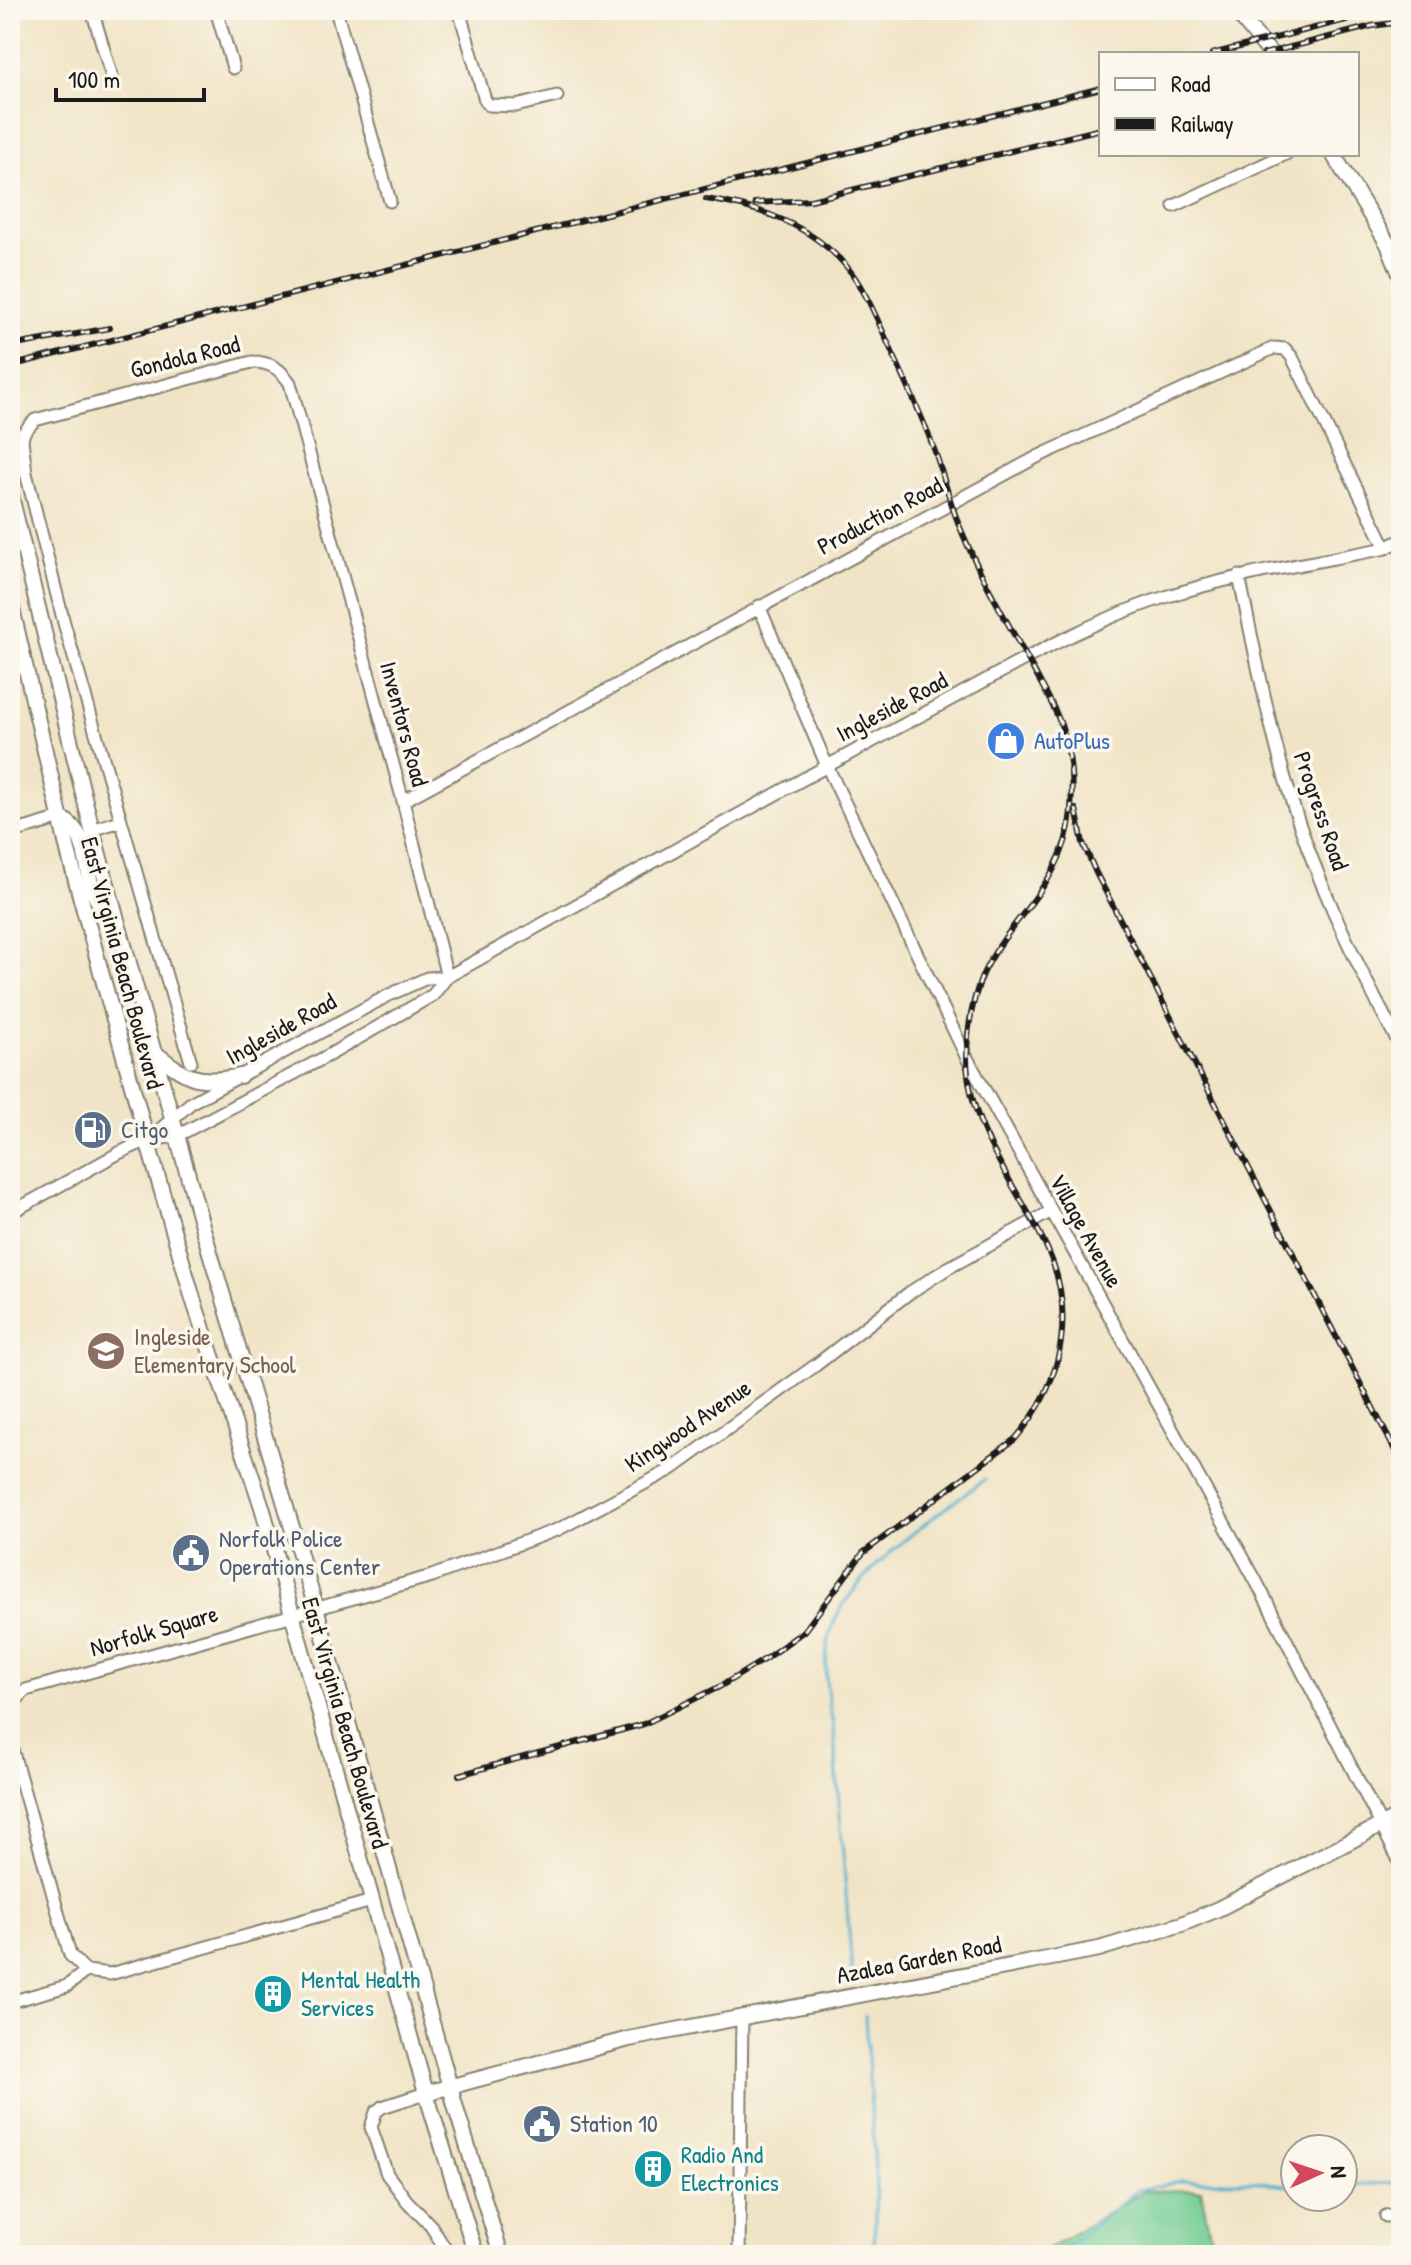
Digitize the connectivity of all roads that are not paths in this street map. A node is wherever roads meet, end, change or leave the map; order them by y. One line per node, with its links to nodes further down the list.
1 (92, 10): 10 (street)
2 (216, 10): 9 (street)
3 (336, 10): 16 (street)
4 (459, 10): 11 (street)
5 (914, 10): 6 (street)
6 (931, 10)
7 (1235, 10): 8 (main road)
8 (1269, 52)
9 (233, 68)
10 (112, 77)
11 (557, 96)
12 (10, 152): 15 (street)
13 (1282, 156): 17 (street)
14 (1334, 156): 18 (main road)
15 (10, 193)
16 (390, 201)
17 (1174, 206)
18 (1388, 244): 19 (main road); 20 (main road)
19 (1401, 255)
20 (1401, 276)
21 (23, 455): 22 (street); 23 (street, Gondola Road); 35 (street, East Virginia Beach Boulevard)
22 (10, 460)
23 (317, 483): 33 (street, Inventors Road)
24 (10, 492): 32 (main road, East Virginia Beach Boulevard)
25 (1401, 540): 26 (street, Ingleside Road)
26 (1386, 548): 27 (street, Ingleside Road); 28 (street, Ingleside Road); 30 (street, Production Road)
27 (1401, 551)
28 (1239, 576): 31 (street, Ingleside Road); 40 (street, Progress Road)
29 (10, 600): 34 (main road, East Virginia Beach Boulevard)
30 (759, 606): 31 (street, Village Avenue); 33 (street, Production Road)
31 (827, 766): 39 (street, Ingleside Road); 47 (street, Village Avenue)
32 (80, 784): 34 (main road); 36 (main road, East Virginia Beach Boulevard)
33 (403, 801): 39 (street, Inventors Road)
34 (61, 818): 37 (street); 38 (main road); 46 (main road, East Virginia Beach Boulevard)
35 (120, 821): 36 (street, East Virginia Beach Boulevard); 42 (street, East Virginia Beach Boulevard)
36 (92, 830): 38 (main road, East Virginia Beach Boulevard)
37 (10, 833)
38 (119, 925): 41 (main road, East Virginia Beach Boulevard)
39 (447, 977): 43 (street, Ingleside Road); 45 (street, Ingleside Road)
40 (1401, 1047)
41 (154, 1052): 43 (main road); 44 (main road, East Virginia Beach Boulevard)
42 (191, 1062)
43 (240, 1076): 44 (street, Ingleside Road)
44 (172, 1117): 45 (main road, East Virginia Beach Boulevard); 46 (street, Ingleside Road)
45 (177, 1136): 46 (street, Ingleside Road); 49 (main road, East Virginia Beach Boulevard)
46 (147, 1140): 48 (street, Ingleside Road); 50 (main road, East Virginia Beach Boulevard)
47 (1050, 1212): 49 (street, Kingwood Avenue); 54 (street, Village Avenue)
48 (10, 1213)
49 (316, 1608): 50 (street, Norfolk Square); 60 (main road, East Virginia Beach Boulevard)
50 (292, 1614): 51 (street, Norfolk Square); 56 (main road, East Virginia Beach Boulevard)
51 (11, 1702)
52 (10, 1742): 57 (street)
53 (1401, 1815): 54 (main road, Azalea Garden Road)
54 (1381, 1825): 55 (street, Village Avenue); 59 (main road, Azalea Garden Road)
55 (1401, 1864)
56 (372, 1901): 57 (street); 61 (main road, East Virginia Beach Boulevard)
57 (86, 1971): 58 (street)
58 (10, 2002)
59 (742, 2016): 60 (main road, Azalea Garden Road); 69 (street)
60 (449, 2087): 61 (main road, Azalea Garden Road); 62 (main road, East Virginia Beach Boulevard)
61 (426, 2093): 63 (main road, East Virginia Beach Boulevard); 66 (street)
62 (471, 2158): 63 (main road); 68 (main road, East Virginia Beach Boulevard)
63 (448, 2166): 67 (main road, East Virginia Beach Boulevard)
64 (1401, 2214): 65 (street)
65 (1386, 2216)
66 (449, 2255)
67 (476, 2255)
68 (501, 2255)
69 (739, 2255)

